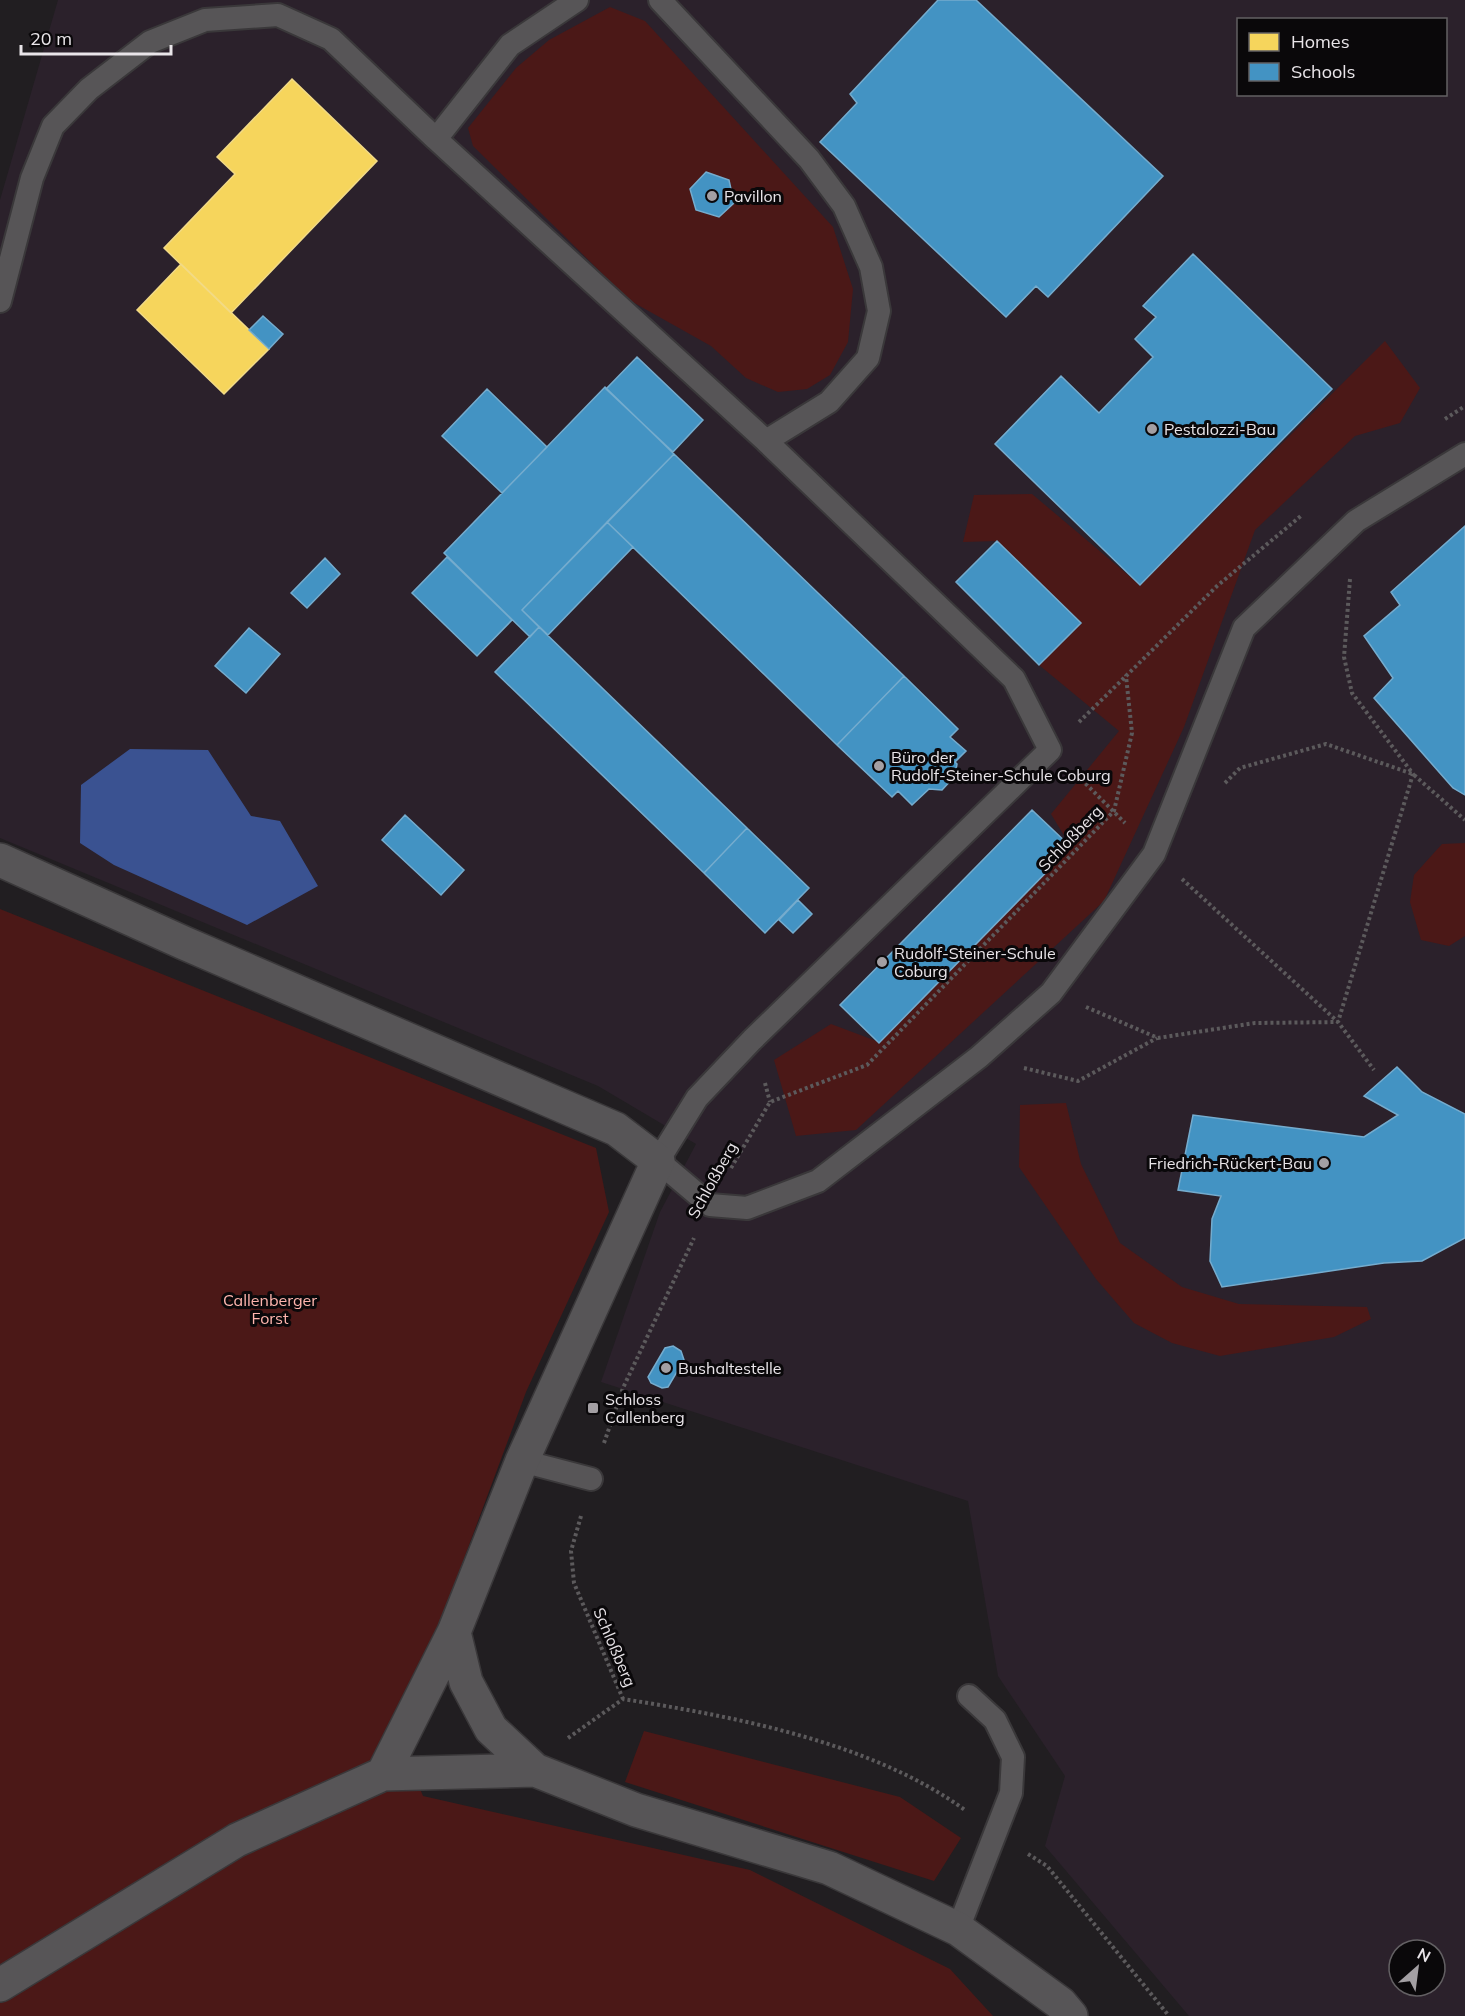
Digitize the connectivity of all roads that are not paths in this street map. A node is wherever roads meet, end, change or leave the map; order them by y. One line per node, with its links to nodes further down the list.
1 (576, 0): 3 (lane)
2 (660, 0): 5 (lane)
3 (436, 139): 4 (lane); 5 (lane)
4 (0, 301)
5 (766, 441): 8 (lane)
6 (1465, 454): 8 (lane)
7 (0, 860): 8 (street)
8 (658, 1161): 9 (street)
9 (522, 1461): 10 (lane); 11 (street)
10 (591, 1479)
11 (454, 1632): 13 (street); 14 (street)
12 (969, 1696): 15 (lane)
13 (536, 1770): 14 (street); 15 (street)
14 (383, 1774): 16 (street)
15 (958, 1929): 17 (street)
16 (0, 1985)
17 (1071, 2016)

